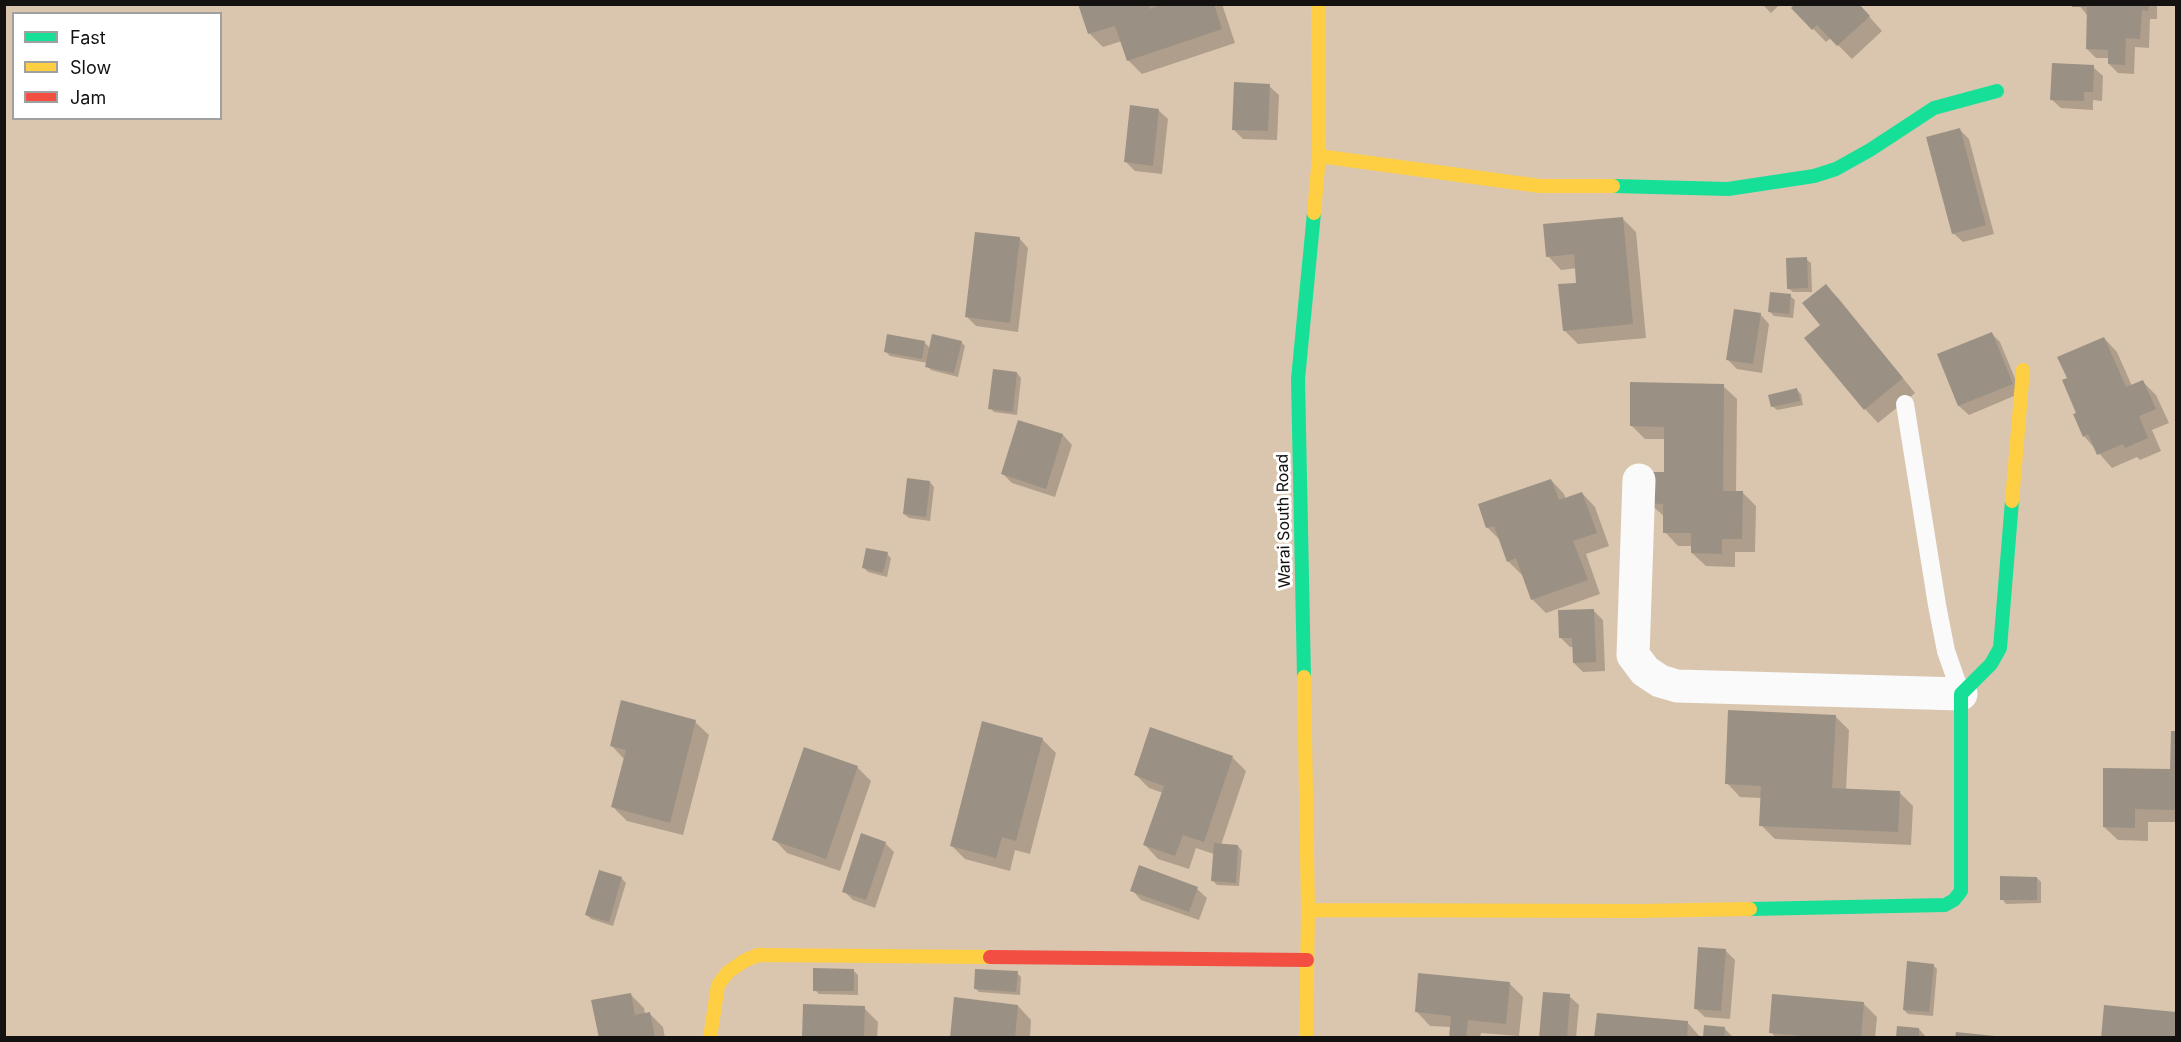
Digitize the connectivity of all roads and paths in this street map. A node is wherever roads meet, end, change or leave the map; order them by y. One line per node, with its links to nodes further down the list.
1 (1318, 4): 3 (street, Warai South Road)
2 (1997, 91): 3 (street)
3 (1319, 156): 8 (street, Warai South Road)
4 (2023, 370): 7 (street)
5 (1905, 404): 7 (lane)
6 (1639, 480): 7 (street)
7 (1961, 694): 8 (street)
8 (1308, 910): 9 (street, Warai South Road)
9 (1307, 960): 10 (street); 11 (street, Warai South Road)
10 (710, 1038)
11 (1306, 1038)

